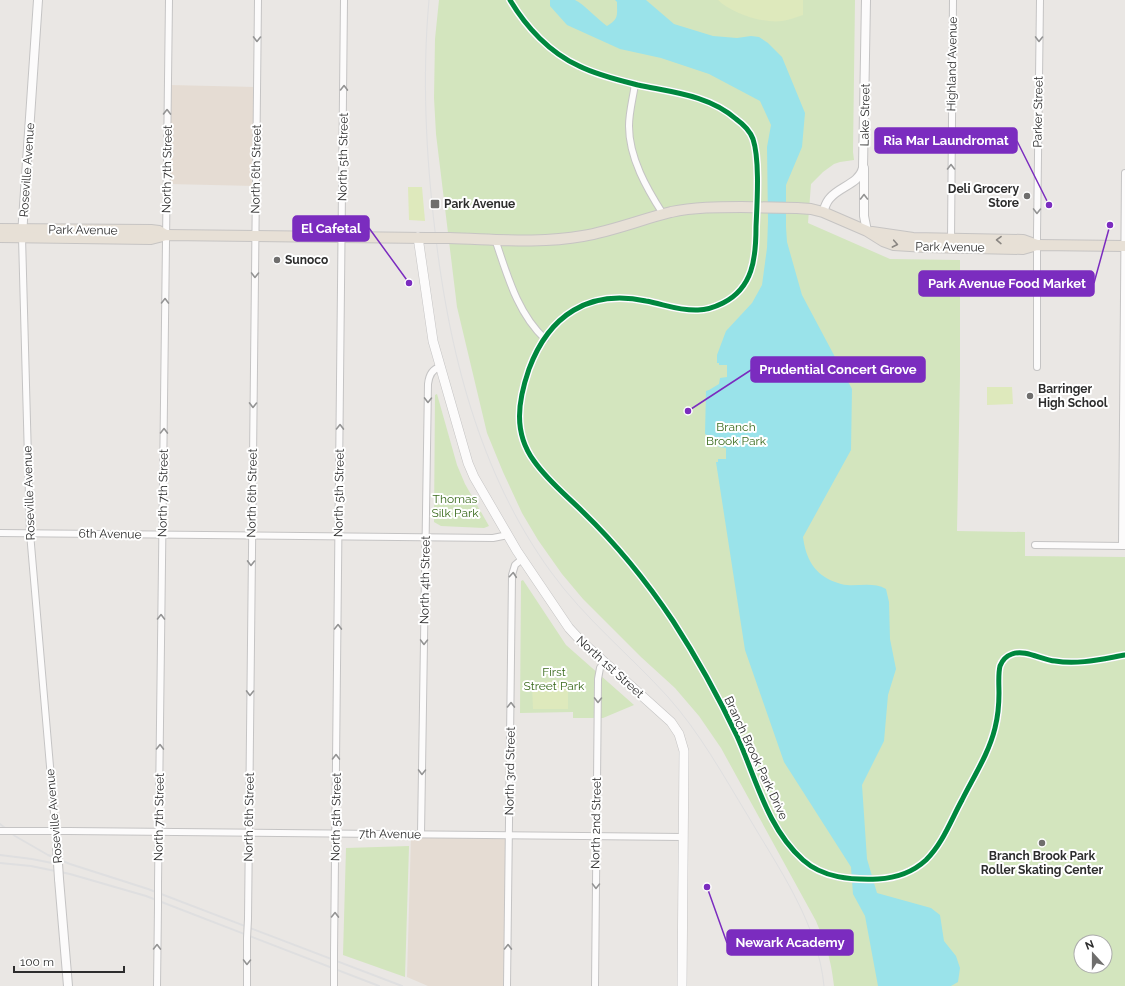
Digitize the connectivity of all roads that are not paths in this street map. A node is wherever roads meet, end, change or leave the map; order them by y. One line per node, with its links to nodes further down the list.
1 (38, 0): 16 (street, Roseville Avenue)
2 (168, 0): 17 (street, North 7th Street, one-way to 2)
3 (258, 0): 18 (street, North 6th Street, one-way to 18)
4 (344, 0): 19 (street, North 5th Street, one-way to 4)
5 (510, 0): 9 (street, Branch Brook Park Drive)
6 (866, 0): 10 (street, Lake Street)
7 (953, 0): 23 (street, Highland Avenue, one-way to 7)
8 (1040, 0): 24 (street, Parker Street, one-way to 24)
9 (635, 84): 13 (street); 26 (street, Branch Brook Park Drive)
10 (864, 163): 12 (street, Lake Street); 15 (street, one-way to 10)
11 (1125, 173): 25 (street)
12 (823, 212): 13 (main road, Park Avenue, bridge); 15 (main road, Park Avenue)
13 (663, 214): 22 (main road, Park Avenue)
14 (0, 229): 16 (main road, Park Avenue)
15 (867, 231): 23 (main road, Park Avenue)
16 (23, 233): 17 (main road, Park Avenue); 20 (main road, Park Avenue); 30 (street, Roseville Avenue)
17 (166, 235): 18 (main road, Park Avenue); 31 (street, North 7th Street, one-way to 17)
18 (255, 236): 19 (main road, Park Avenue); 33 (street, North 6th Street, one-way to 33)
19 (342, 236): 21 (main road, Park Avenue); 34 (street, North 5th Street, one-way to 19)
20 (0, 237)
21 (422, 237): 22 (main road, Park Avenue, bridge); 27 (main road)
22 (495, 239): 26 (street)
23 (951, 243): 24 (main road, Park Avenue)
24 (1037, 244): 25 (main road, Park Avenue); 28 (street, Parker Street)
25 (1125, 246): 37 (street)
26 (545, 338): 39 (street, Branch Brook Park Drive)
27 (440, 367): 32 (main road, North 1st Street); 35 (street, North 4th Street, one-way to 35)
28 (1037, 367)
29 (0, 533): 30 (street, 6th Avenue)
30 (30, 534): 31 (street, 6th Avenue); 42 (street, Roseville Avenue)
31 (162, 535): 33 (street, 6th Avenue); 43 (street, North 7th Street, one-way to 31)
32 (508, 535): 35 (street, 6th Avenue); 38 (main road, North 1st Street)
33 (251, 536): 34 (street, 6th Avenue); 44 (street, North 6th Street, one-way to 44)
34 (339, 537): 35 (street, 6th Avenue); 45 (street, North 5th Street, one-way to 34)
35 (426, 537): 46 (street, North 4th Street, one-way to 46)
36 (1035, 545): 37 (street)
37 (1124, 546)
38 (522, 559): 40 (main road, North 1st Street); 47 (street, North 3rd Street, one-way to 38)
39 (1125, 655)
40 (604, 662): 48 (street, North 2nd Street, one-way to 48); 49 (main road, North 1st Street)
41 (0, 831): 42 (street, 7th Avenue, bridge)
42 (55, 831): 43 (street, 7th Avenue); 50 (street, Roseville Avenue)
43 (159, 832): 44 (street, 7th Avenue); 52 (street, North 7th Street, one-way to 43, bridge)
44 (248, 833): 45 (street, 7th Avenue); 53 (street, North 6th Street, one-way to 53, bridge)
45 (336, 834): 46 (street, 7th Avenue); 54 (street, North 5th Street, one-way to 45, bridge)
46 (421, 834): 47 (street, 7th Avenue)
47 (510, 835): 48 (street, 7th Avenue); 55 (street, North 3rd Street, one-way to 47)
48 (596, 836): 49 (street, 7th Avenue); 56 (street, North 2nd Street, one-way to 56)
49 (684, 837): 57 (main road, North 1st Street)
50 (57, 848): 51 (street, Roseville Avenue, bridge)
51 (68, 986)
52 (157, 986)
53 (247, 986)
54 (334, 986)
55 (508, 986)
56 (595, 986)
57 (682, 986)

